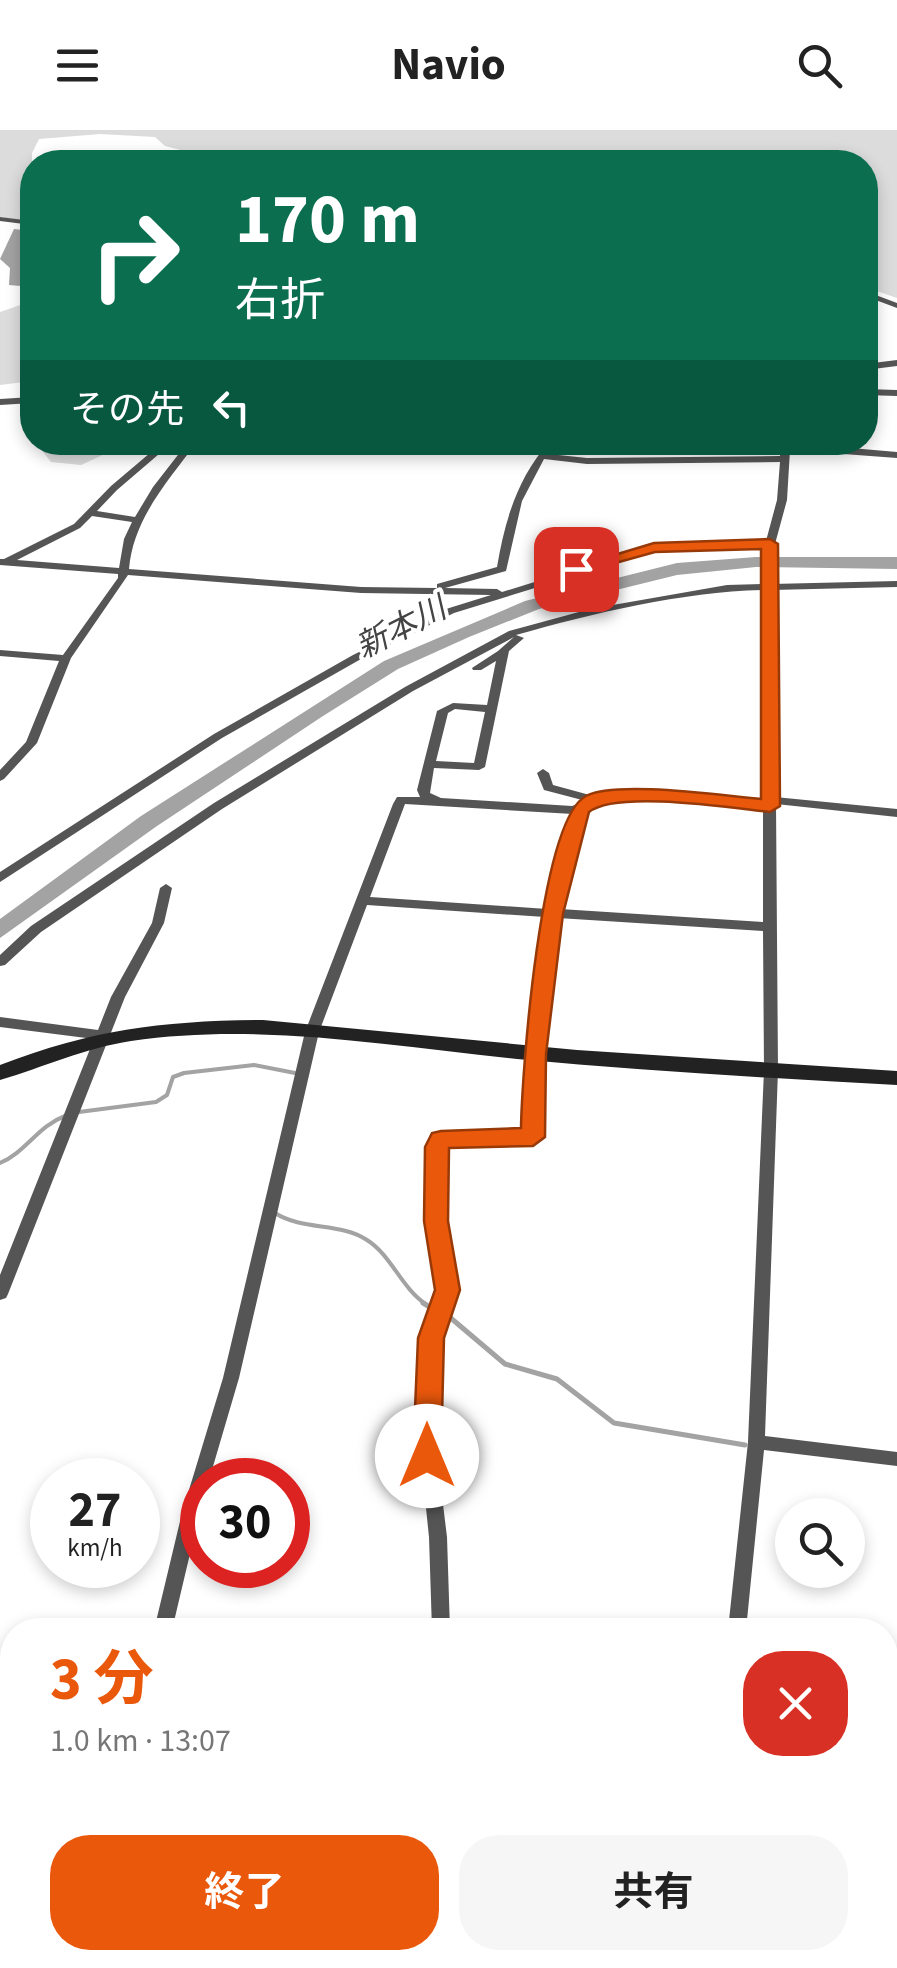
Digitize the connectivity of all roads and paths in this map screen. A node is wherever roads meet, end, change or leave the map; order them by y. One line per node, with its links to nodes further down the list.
1 (154, 455): 6 (street)
2 (184, 455): 7 (street)
3 (695, 455): 5 (street)
4 (785, 455): 8 (street)
5 (541, 456): 13 (street)
6 (88, 513): 7 (street); 9 (street)
7 (136, 520): 10 (street)
8 (769, 546): 12 (street); 14 (street)
9 (4, 561): 10 (street)
10 (123, 570): 13 (street); 18 (street)
11 (897, 584): 12 (street)
12 (768, 585): 15 (street); 25 (street)
13 (431, 590): 14 (street)
14 (503, 592): 29 (street)
15 (535, 626): 17 (street); 34 (street)
16 (0, 653): 18 (street)
17 (504, 654): 19 (street); 20 (street)
18 (66, 658): 23 (street)
19 (477, 668)
20 (493, 709): 21 (street); 21 (street)
21 (429, 764): 26 (street)
22 (542, 773): 24 (street)
23 (0, 777)
24 (593, 799): 25 (street); 27 (street)
25 (770, 803): 28 (street); 33 (street)
26 (489, 804): 27 (street); 31 (street)
27 (580, 810): 32 (street)
28 (897, 813)
29 (0, 878)
30 (166, 888): 37 (street)
31 (363, 901): 32 (street); 36 (street)
32 (552, 914): 33 (street); 38 (street)
33 (772, 927): 39 (street)
34 (0, 962)
35 (0, 1022): 37 (street)
36 (312, 1032): 37 (street); 38 (street); 45 (street)
37 (104, 1036): 40 (street); 42 (street)
38 (534, 1054): 39 (street); 46 (street)
39 (771, 1070): 41 (street); 43 (street)
40 (0, 1072)
41 (897, 1078)
42 (0, 1294)
43 (756, 1442): 44 (street); 47 (street)
44 (897, 1459)
45 (166, 1618)
46 (440, 1618)
47 (738, 1618)

